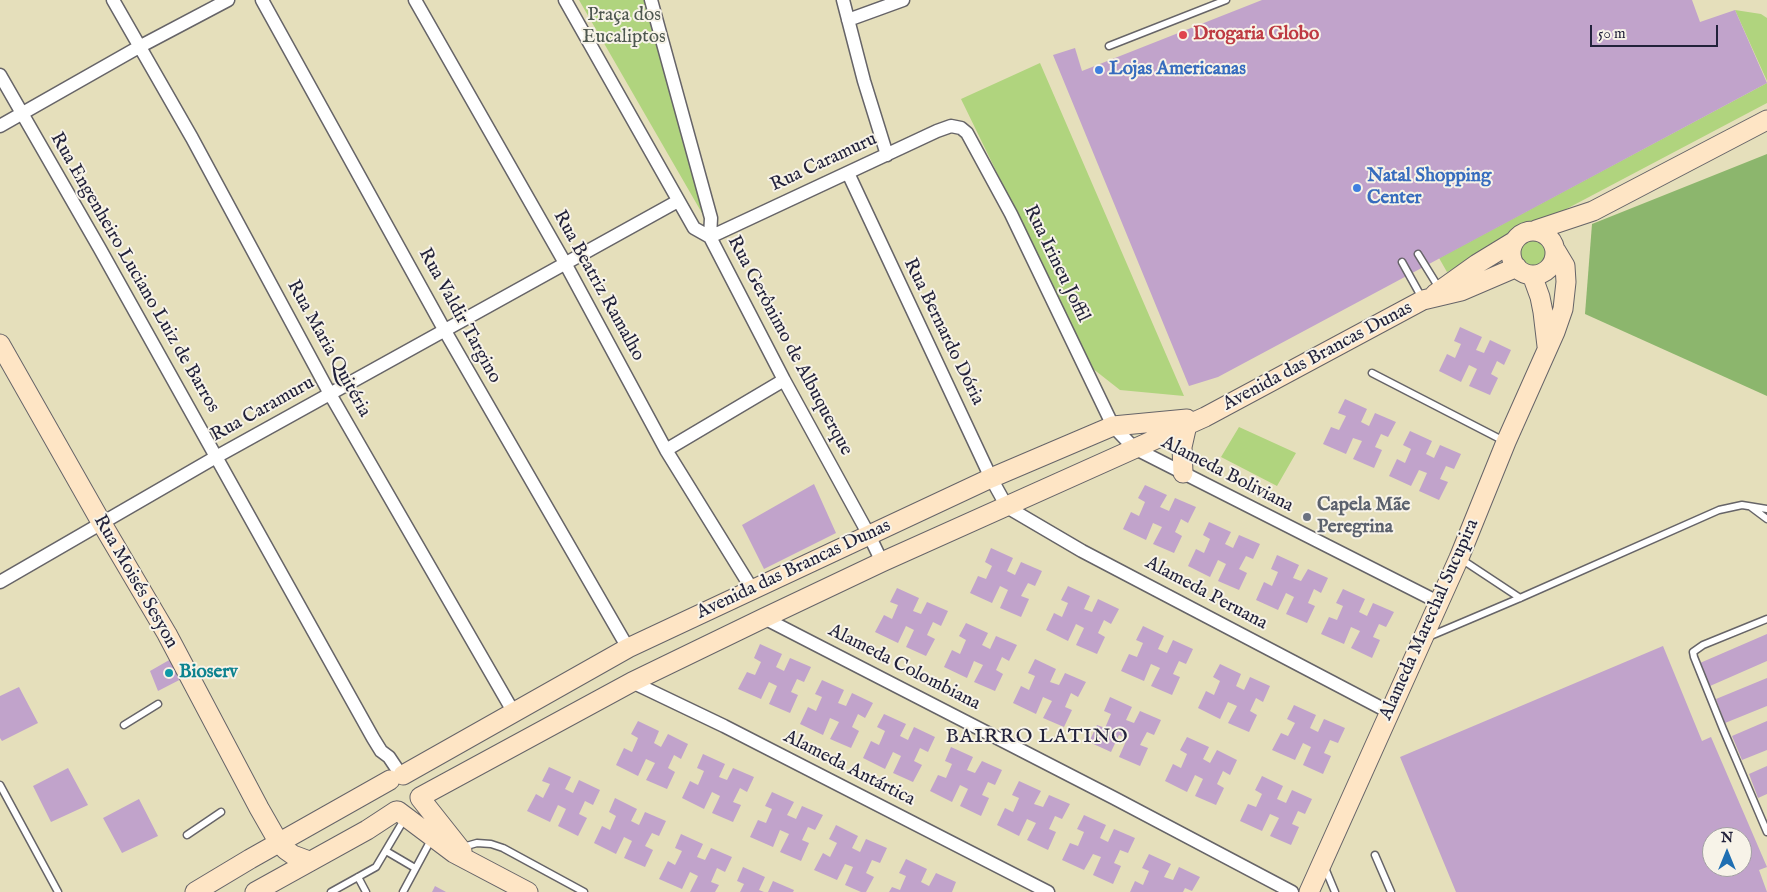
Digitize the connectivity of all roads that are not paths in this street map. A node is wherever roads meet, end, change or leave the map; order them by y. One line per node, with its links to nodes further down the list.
1 (113, 0): 11 (street, Rua Maria Quitéria)
2 (228, 0): 11 (street)
3 (262, 0): 31 (street, Rua Valdir Targino)
4 (415, 0): 28 (street, Rua Beatriz Ramalho)
5 (565, 0): 20 (street, Rua Gerônimo de Albuquerque)
6 (651, 0): 23 (street)
7 (843, 0): 10 (street)
8 (903, 0): 10 (street)
9 (1226, 0): 12 (lane)
10 (848, 20): 18 (street)
11 (139, 46): 14 (street); 36 (street, Rua Maria Quitéria)
12 (1109, 46)
13 (0, 75): 14 (street, Rua Engenheiro Luciano Luiz de Barros)
14 (21, 113): 16 (street); 43 (street, Rua Engenheiro Luciano Luiz de Barros)
15 (1767, 120): 21 (main road)
16 (0, 126)
17 (955, 126): 18 (street, Rua Caramuru); 39 (street, Rua Irineu Joffil)
18 (887, 155): 19 (street, Rua Caramuru)
19 (848, 173): 23 (street, Rua Caramuru); 45 (street, Rua Bernardo Dória)
20 (678, 201): 23 (street, Rua Gerônimo de Albuquerque); 28 (street, Rua Caramuru)
21 (1593, 211): 22 (main road); 25 (main road)
22 (1536, 230): 24 (main road); 25 (main road)
23 (710, 237): 35 (street, Rua Gerônimo de Albuquerque)
24 (1513, 242): 29 (main road); 30 (main road, Avenida das Brancas Dunas)
25 (1554, 247): 29 (main road); 33 (main road, Alameda Marechal Sucupira)
26 (1418, 254): 30 (lane)
27 (1402, 262): 30 (lane)
28 (565, 263): 31 (street, Rua Caramuru); 42 (street, Rua Beatriz Ramalho)
29 (1524, 271): 30 (main road, Avenida das Brancas Dunas); 33 (main road, Alameda Marechal Sucupira)
30 (1431, 296): 37 (main road, Avenida das Brancas Dunas)
31 (445, 331): 36 (street, Rua Caramuru); 61 (street, Rua Valdir Targino)
32 (0, 344): 50 (main road, Rua Moisés Sesyon)
33 (1547, 347): 40 (main road, Alameda Marechal Sucupira)
34 (1372, 373): 40 (lane)
35 (784, 380): 42 (street); 51 (street, Rua Gerônimo de Albuquerque)
36 (330, 394): 43 (street, Rua Caramuru); 64 (street, Rua Maria Quitéria)
37 (1205, 417): 38 (main road, Avenida das Brancas Dunas); 39 (main road, Avenida das Brancas Dunas)
38 (1187, 425): 41 (main road, Avenida das Brancas Dunas); 44 (main road)
39 (1113, 426): 41 (street, Alameda Boliviana); 45 (main road, Avenida das Brancas Dunas)
40 (1506, 442): 52 (main road, Alameda Marechal Sucupira)
41 (1134, 448): 44 (street, Alameda Boliviana); 46 (main road, Avenida das Brancas Dunas)
42 (666, 450): 55 (street, Rua Beatriz Ramalho)
43 (216, 457): 50 (street, Rua Caramuru); 67 (street, Rua Engenheiro Luciano Luiz de Barros)
44 (1184, 474): 57 (street, Alameda Boliviana)
45 (990, 478): 46 (street, Rua Bernardo Dória); 51 (main road, Avenida das Brancas Dunas)
46 (1006, 507): 53 (main road, Avenida das Brancas Dunas); 65 (street, Alameda Peruana)
47 (1751, 507): 48 (lane); 49 (lane); 56 (lane)
48 (1767, 509)
49 (1767, 519)
50 (100, 522): 54 (street, Rua Caramuru); 76 (main road, Rua Moisés Sesyon)
51 (869, 535): 53 (street, Rua Gerônimo de Albuquerque); 55 (main road, Avenida das Brancas Dunas)
52 (1459, 558): 56 (lane); 57 (main road, Alameda Marechal Sucupira)
53 (882, 562): 58 (main road, Avenida das Brancas Dunas)
54 (0, 582)
55 (752, 589): 61 (main road, Avenida das Brancas Dunas)
56 (1520, 598): 60 (lane)
57 (1438, 602): 60 (main road, Alameda Marechal Sucupira)
58 (764, 618): 62 (main road, Avenida das Brancas Dunas); 93 (street, Alameda Colombiana)
59 (1767, 619): 74 (lane)
60 (1422, 639): 65 (main road, Alameda Marechal Sucupira)
61 (628, 648): 64 (main road, Avenida das Brancas Dunas)
62 (632, 682): 68 (main road, Avenida das Brancas Dunas); 92 (street, Alameda Antártica)
63 (158, 704): 66 (lane)
64 (514, 712): 67 (main road, Avenida das Brancas Dunas)
65 (1389, 712): 81 (main road, Alameda Marechal Sucupira)
66 (124, 725)
67 (396, 778): 70 (main road); 72 (main road); 76 (main road, Avenida das Brancas Dunas)
68 (451, 781): 70 (main road, Avenida das Brancas Dunas); 73 (main road)
69 (1, 789): 84 (lane)
70 (420, 798): 72 (main road); 73 (main road)
71 (222, 812): 75 (lane)
72 (400, 813): 73 (main road); 77 (lane); 80 (main road)
73 (436, 829): 78 (main road); 82 (lane)
74 (1767, 832)
75 (187, 835)
76 (279, 843): 80 (main road, Rua Moisés Sesyon); 85 (main road, Avenida das Brancas Dunas)
77 (386, 851): 82 (lane); 83 (lane)
78 (461, 855): 90 (main road); 91 (lane)
79 (1375, 855): 96 (lane)
80 (309, 861): 86 (main road)
81 (1322, 862): 94 (main road, Alameda Marechal Sucupira); 95 (lane)
82 (415, 868): 89 (lane)
83 (358, 877): 87 (lane); 88 (lane)
84 (58, 892)
85 (195, 892)
86 (255, 892)
87 (331, 892)
88 (366, 892)
89 (404, 892)
90 (528, 892)
91 (584, 892)
92 (1048, 892)
93 (1292, 892)
94 (1309, 892)
95 (1335, 892)
96 (1391, 892)

